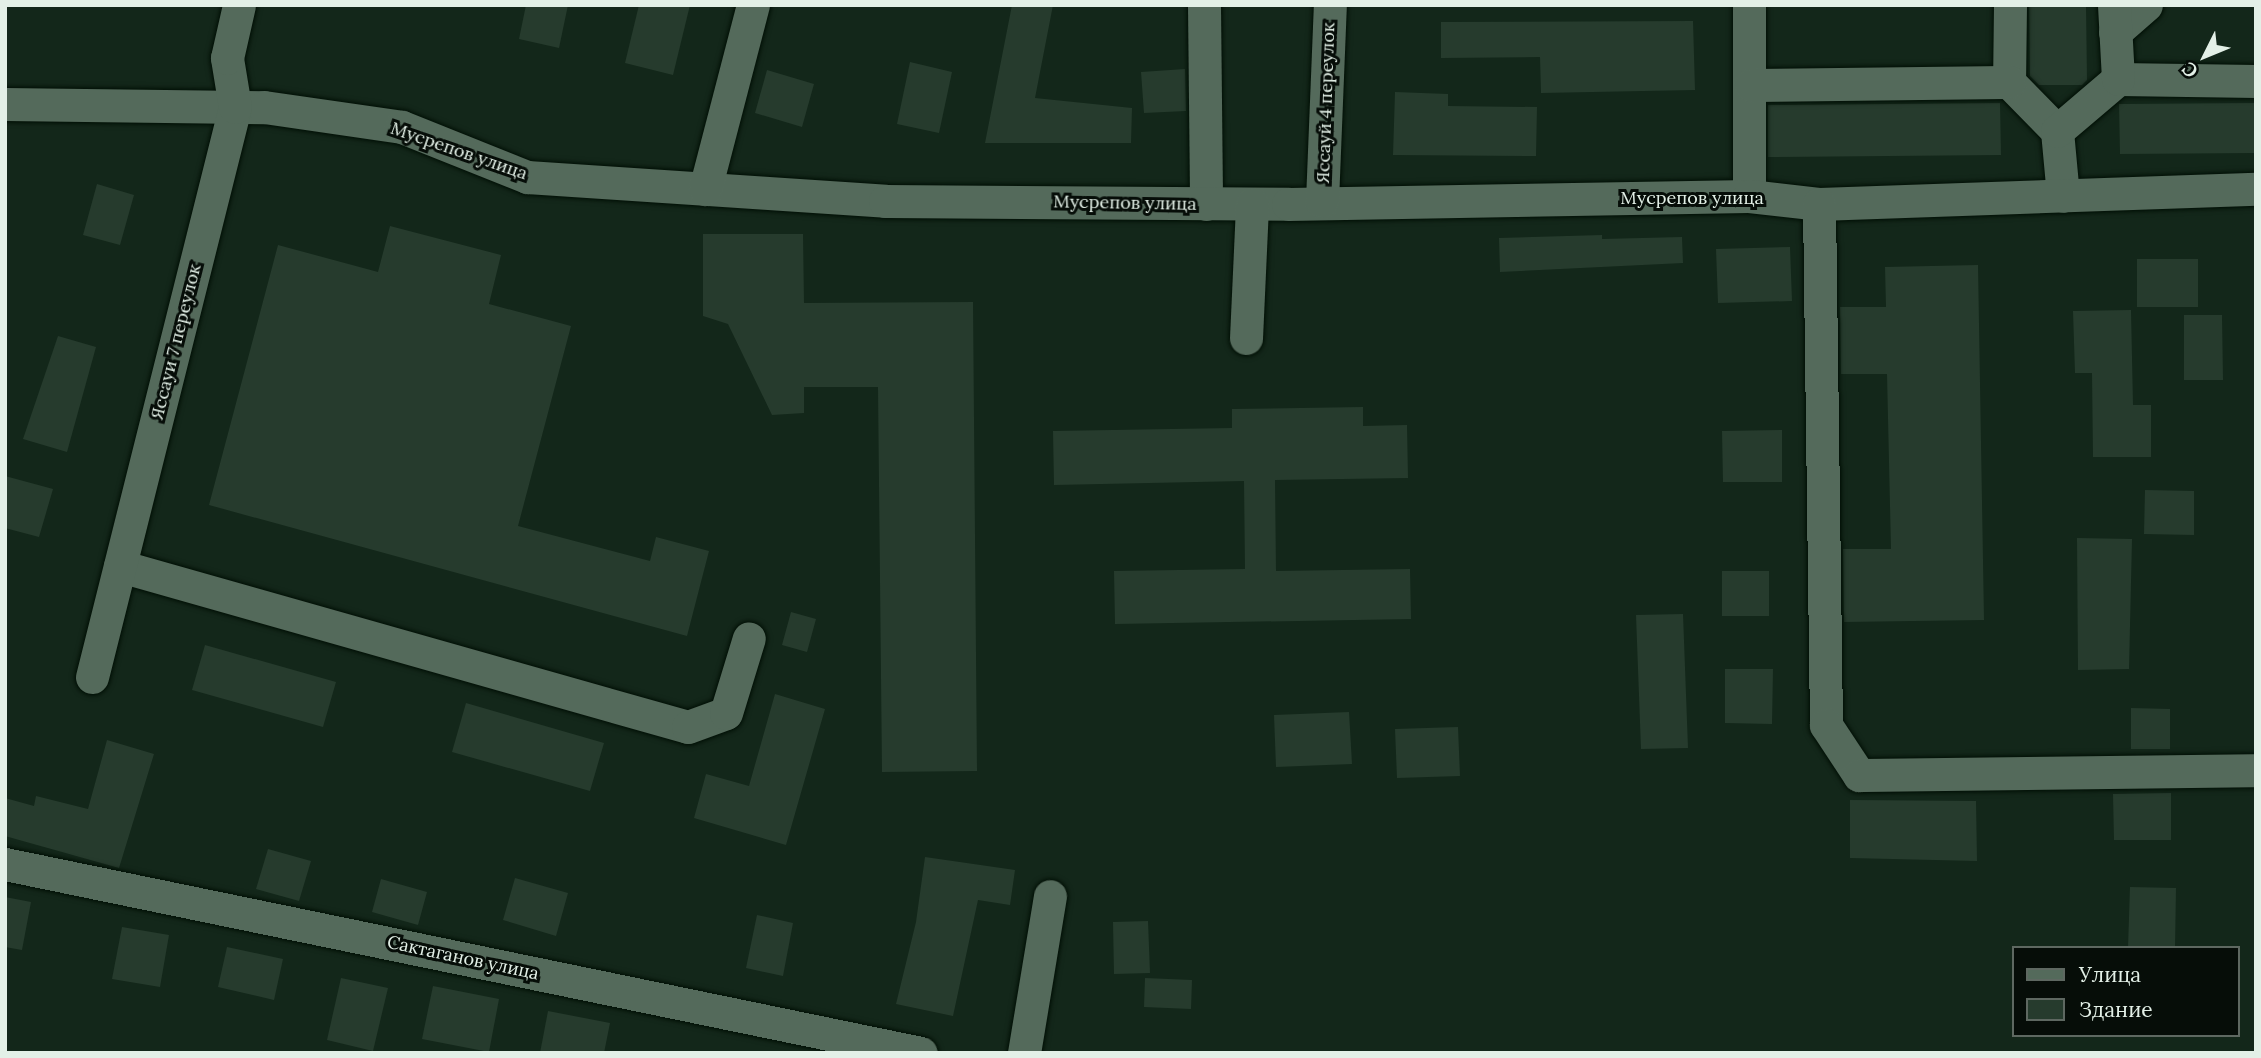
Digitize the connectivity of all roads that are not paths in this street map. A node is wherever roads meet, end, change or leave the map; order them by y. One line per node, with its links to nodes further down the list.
1 (239, 5): 14 (street, Яссауи 7 переулок)
2 (753, 5): 16 (street)
3 (1204, 5): 21 (street)
4 (1330, 5): 20 (street, Яссауй 4 переулок)
5 (1749, 5): 12 (street)
6 (2010, 5): 11 (street)
7 (2146, 5): 8 (street)
8 (2114, 19): 9 (street)
9 (2118, 79): 10 (street); 15 (street)
10 (2256, 81)
11 (2009, 82): 12 (street); 15 (street)
12 (1751, 85): 18 (street)
13 (5, 104): 14 (street, Мусрепов улица)
14 (235, 107): 16 (street, Мусрепов улица); 25 (street, Яссауи 7 переулок)
15 (2057, 131): 19 (street)
16 (705, 189): 21 (street, Мусрепов улица)
17 (2256, 189): 19 (street, Мусрепов улица)
18 (1749, 196): 20 (street, Мусрепов улица); 23 (street, Мусрепов улица)
19 (2063, 196): 23 (street, Мусрепов улица)
20 (1322, 201): 22 (street, Мусрепов улица)
21 (1206, 204): 22 (street, Мусрепов улица)
22 (1252, 204): 24 (street)
23 (1819, 204): 28 (street)
24 (1246, 338)
25 (120, 566): 26 (street); 27 (street, Яссауи 7 переулок)
26 (749, 638)
27 (92, 677)
28 (2256, 770)
29 (5, 864): 31 (street, Сактаганов улица)
30 (1050, 896): 32 (street)
31 (921, 1053)
32 (1024, 1053)

